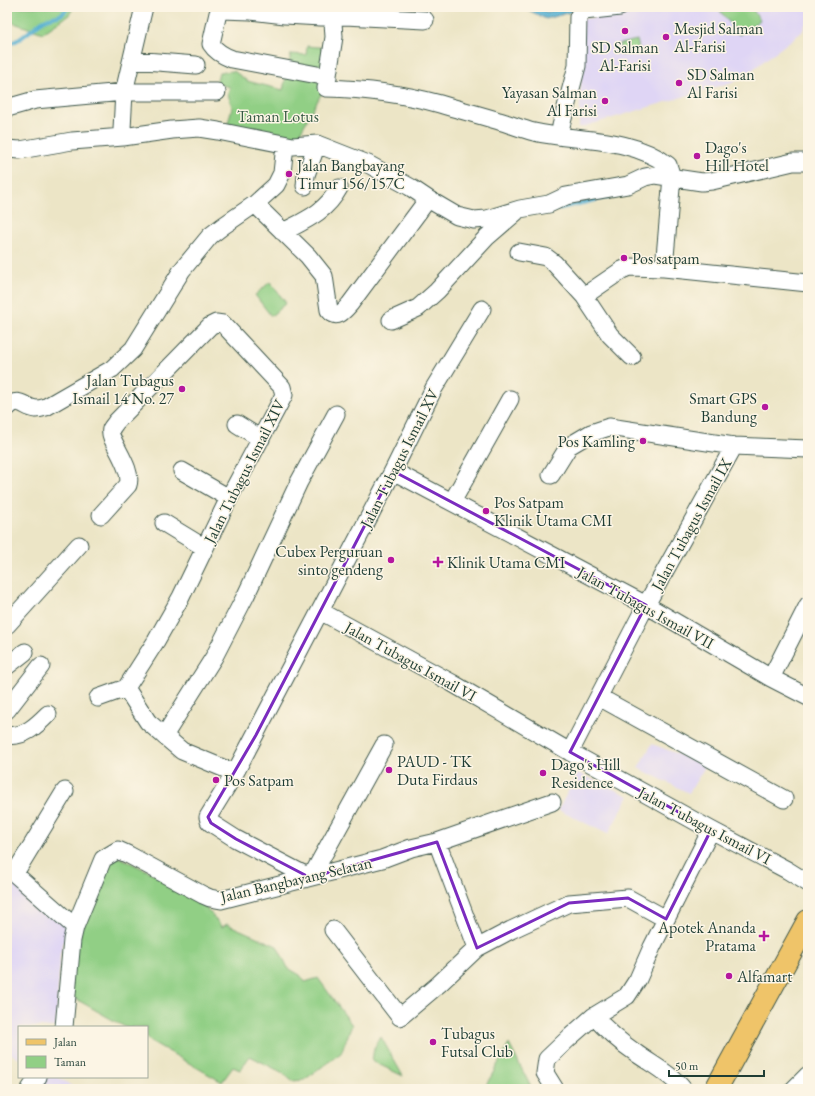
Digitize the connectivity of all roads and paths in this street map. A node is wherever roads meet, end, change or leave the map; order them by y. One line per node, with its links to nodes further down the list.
1 (144, 7): 5 (street)
2 (620, 7): 12 (street)
3 (333, 12): 4 (street); 7 (street); 7 (street)
4 (425, 20)
5 (132, 60): 6 (street); 8 (street)
6 (196, 66)
7 (328, 77): 12 (street)
8 (124, 92): 9 (street); 10 (street); 11 (street)
9 (217, 92)
10 (7, 108)
11 (122, 129)
12 (560, 136): 17 (street)
13 (317, 144): 14 (street); 18 (street); 20 (street)
14 (286, 145): 15 (street); 21 (street)
15 (7, 149)
16 (808, 162): 17 (street)
17 (670, 171): 22 (street); 25 (street)
18 (304, 186)
19 (339, 188): 23 (street)
20 (428, 199): 22 (street); 23 (street)
21 (255, 204): 23 (street); 32 (street)
22 (520, 208): 29 (street)
23 (283, 232)
24 (519, 252): 27 (street)
25 (664, 268): 26 (street); 27 (street)
26 (808, 283)
27 (584, 296): 30 (street)
28 (482, 309): 39 (street, Jalan Tubagus Ismail XV)
29 (390, 320)
30 (632, 357)
31 (510, 399): 42 (street)
32 (11, 402)
33 (336, 414): 62 (street)
34 (237, 424): 35 (street)
35 (261, 439): 41 (street, Jalan Tubagus Ismail XIV); 43 (street, Jalan Tubagus Ismail XIV)
36 (734, 446): 37 (street); 40 (street); 47 (street, Jalan Tubagus Ismail IX)
37 (808, 449)
38 (182, 471): 41 (street)
39 (393, 471): 42 (street, Jalan Tubagus Ismail VII); 49 (street, Jalan Tubagus Ismail XV)
40 (550, 474)
41 (229, 498): 46 (street, Jalan Tubagus Ismail XIV)
42 (452, 502): 47 (street, Jalan Tubagus Ismail VII)
43 (101, 515)
44 (164, 523): 46 (street)
45 (79, 545): 50 (street)
46 (205, 548): 55 (street, Jalan Tubagus Ismail XIV)
47 (646, 605): 54 (street, Jalan Tubagus Ismail VII); 56 (street, Jalan Tubagus Ismail IX)
48 (808, 605): 54 (street)
49 (320, 611): 64 (street, Jalan Tubagus Ismail VI); 65 (street)
50 (7, 625)
51 (25, 652): 52 (street)
52 (7, 666)
53 (41, 666): 59 (street)
54 (771, 678): 57 (street, Jalan Tubagus Ismail VII)
55 (126, 688): 58 (street); 62 (street)
56 (599, 697): 64 (street, Jalan Tubagus Ismail IX); 67 (street)
57 (808, 697)
58 (98, 698)
59 (7, 710)
60 (48, 714): 61 (street)
61 (7, 736)
62 (164, 736): 65 (street)
63 (384, 745): 72 (street)
64 (570, 752): 69 (street, Jalan Tubagus Ismail VI)
65 (235, 773): 72 (street)
66 (66, 790): 71 (street)
67 (784, 799)
68 (552, 802): 70 (street, Jalan Bangbayang Selatan)
69 (711, 830): 73 (street, Jalan Tubagus Ismail VI); 74 (street)
70 (437, 842): 72 (street, Jalan Bangbayang Selatan); 78 (street)
71 (11, 870): 76 (street)
72 (306, 877): 76 (street, Jalan Bangbayang Selatan)
73 (808, 883)
74 (666, 919): 78 (street); 79 (street)
75 (808, 921): 86 (main road)
76 (75, 927): 80 (street, Jalan Bangbayang Selatan)
77 (333, 930): 78 (street)
78 (477, 948)
79 (594, 1016): 84 (street); 85 (street)
80 (64, 1026)
81 (808, 1075): 87 (street)
82 (37, 1078): 83 (street)
83 (30, 1089)
84 (555, 1089)
85 (683, 1089)
86 (716, 1089)
87 (794, 1089)

